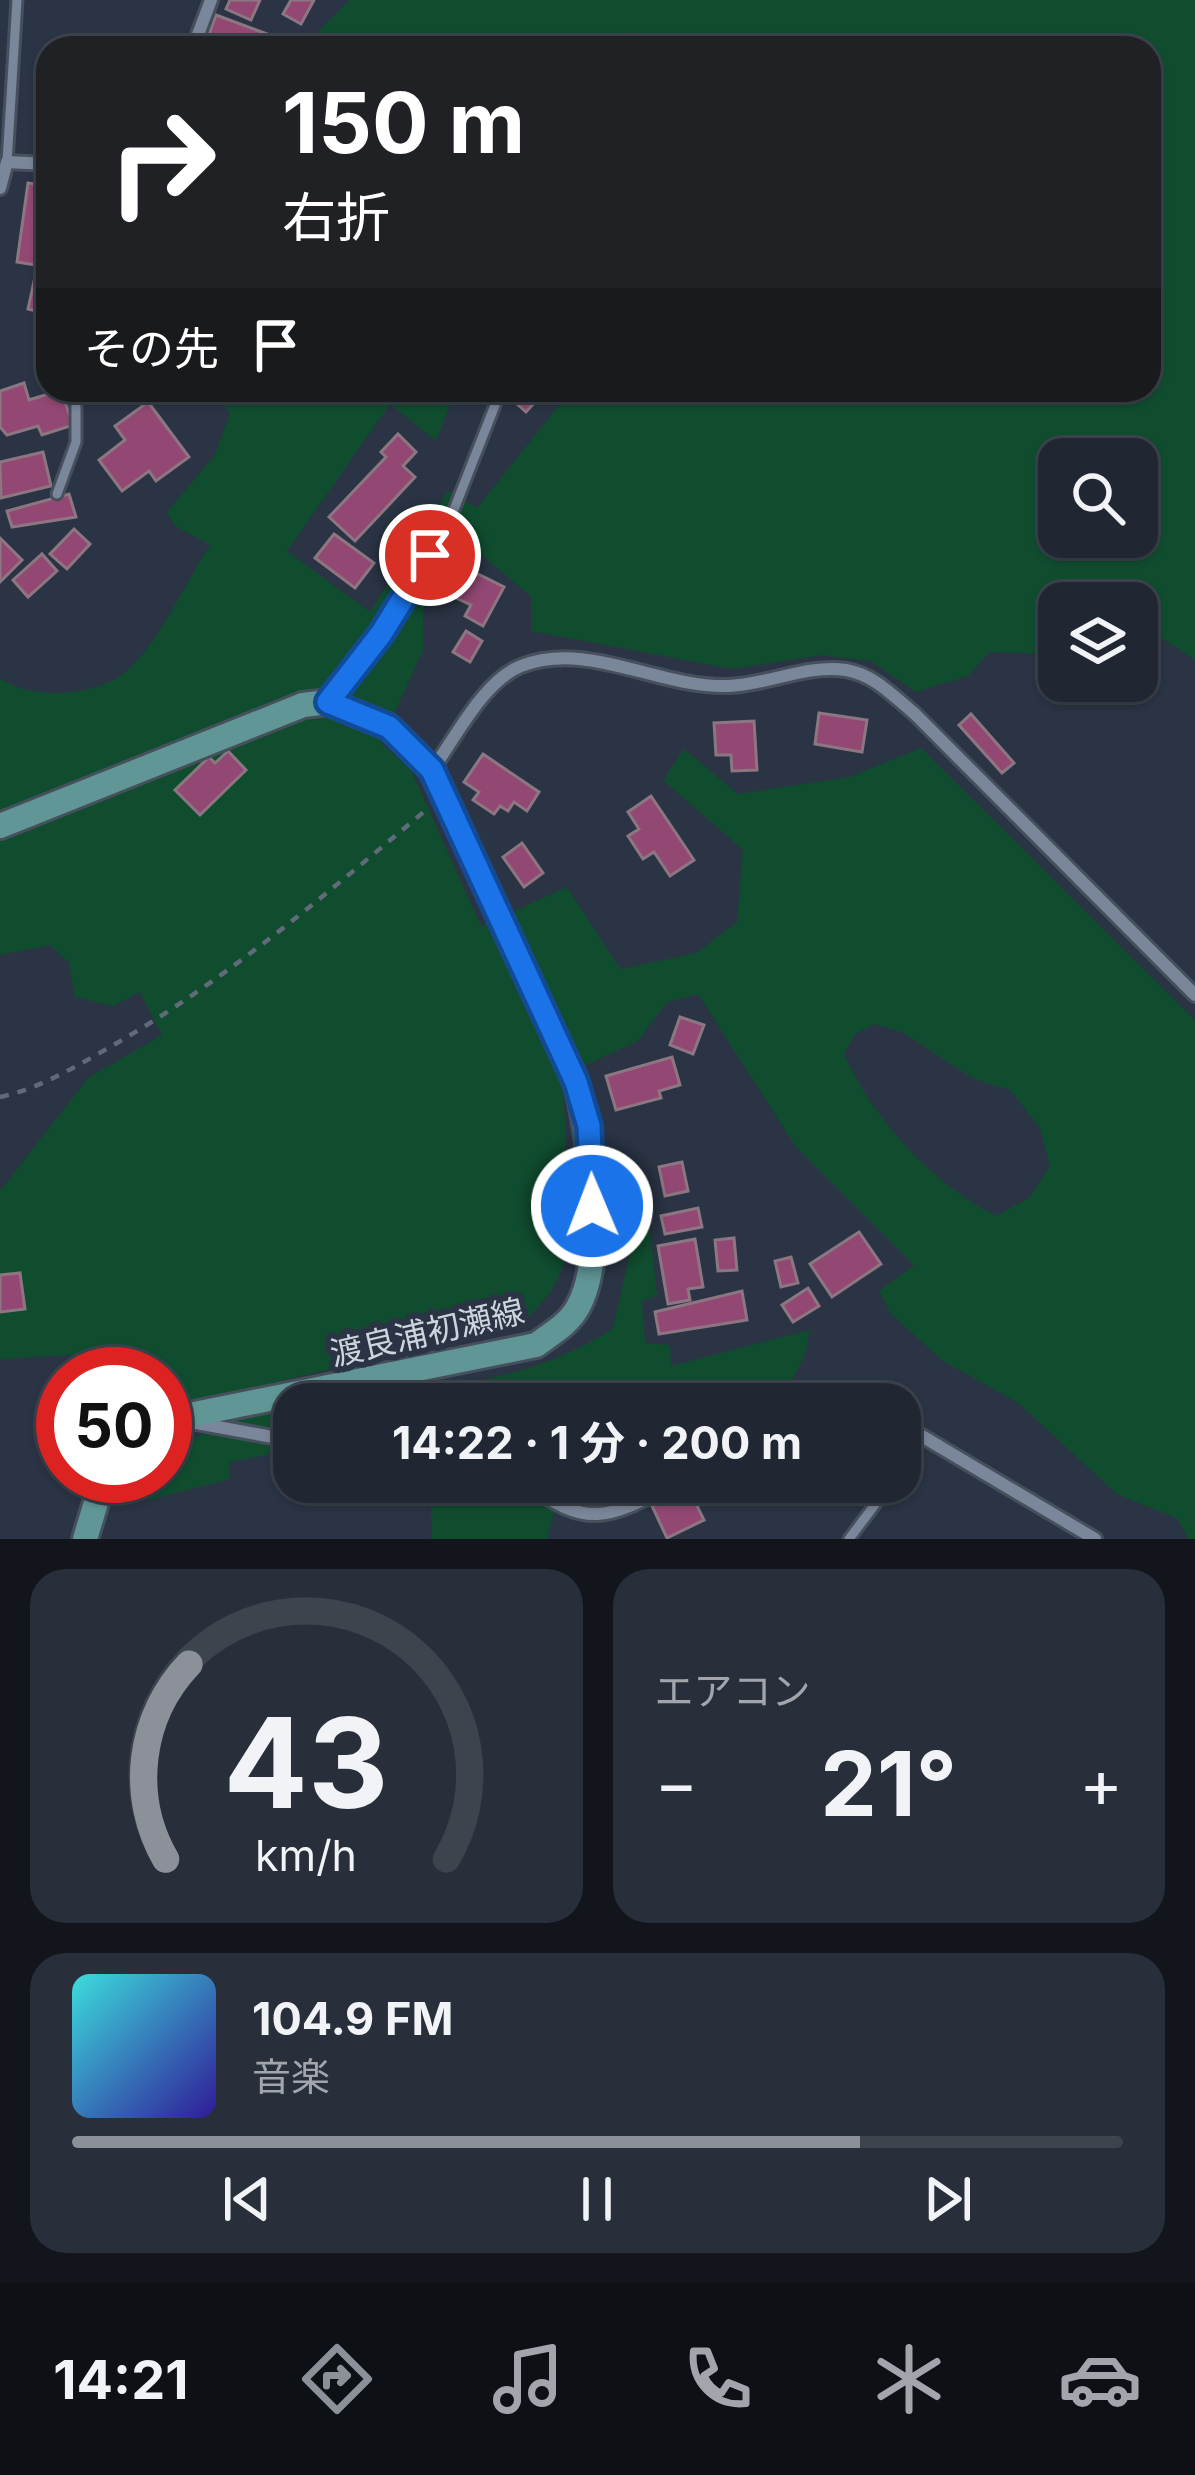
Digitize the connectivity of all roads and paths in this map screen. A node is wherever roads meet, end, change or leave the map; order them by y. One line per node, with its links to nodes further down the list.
1 (17, 0): 4 (lane)
2 (212, 0): 3 (street)
3 (198, 36)
4 (8, 162): 5 (street); 6 (street)
5 (36, 163)
6 (0, 188)
7 (76, 402): 9 (lane)
8 (496, 402): 10 (lane)
9 (57, 494)
10 (328, 702): 11 (main road, 渡良浦初瀬線); 12 (main road)
11 (438, 782): 13 (street); 14 (path); 15 (main road, 渡良浦初瀬線)
12 (0, 826)
13 (1195, 995)
14 (0, 1097)
15 (192, 1414)
16 (192, 1423): 18 (street)
17 (921, 1435): 25 (street)
18 (273, 1437)
19 (96, 1503): 23 (main road)
20 (559, 1503): 21 (street)
21 (637, 1503)
22 (877, 1503): 24 (lane)
23 (85, 1539)
24 (850, 1539)
25 (1096, 1539)

